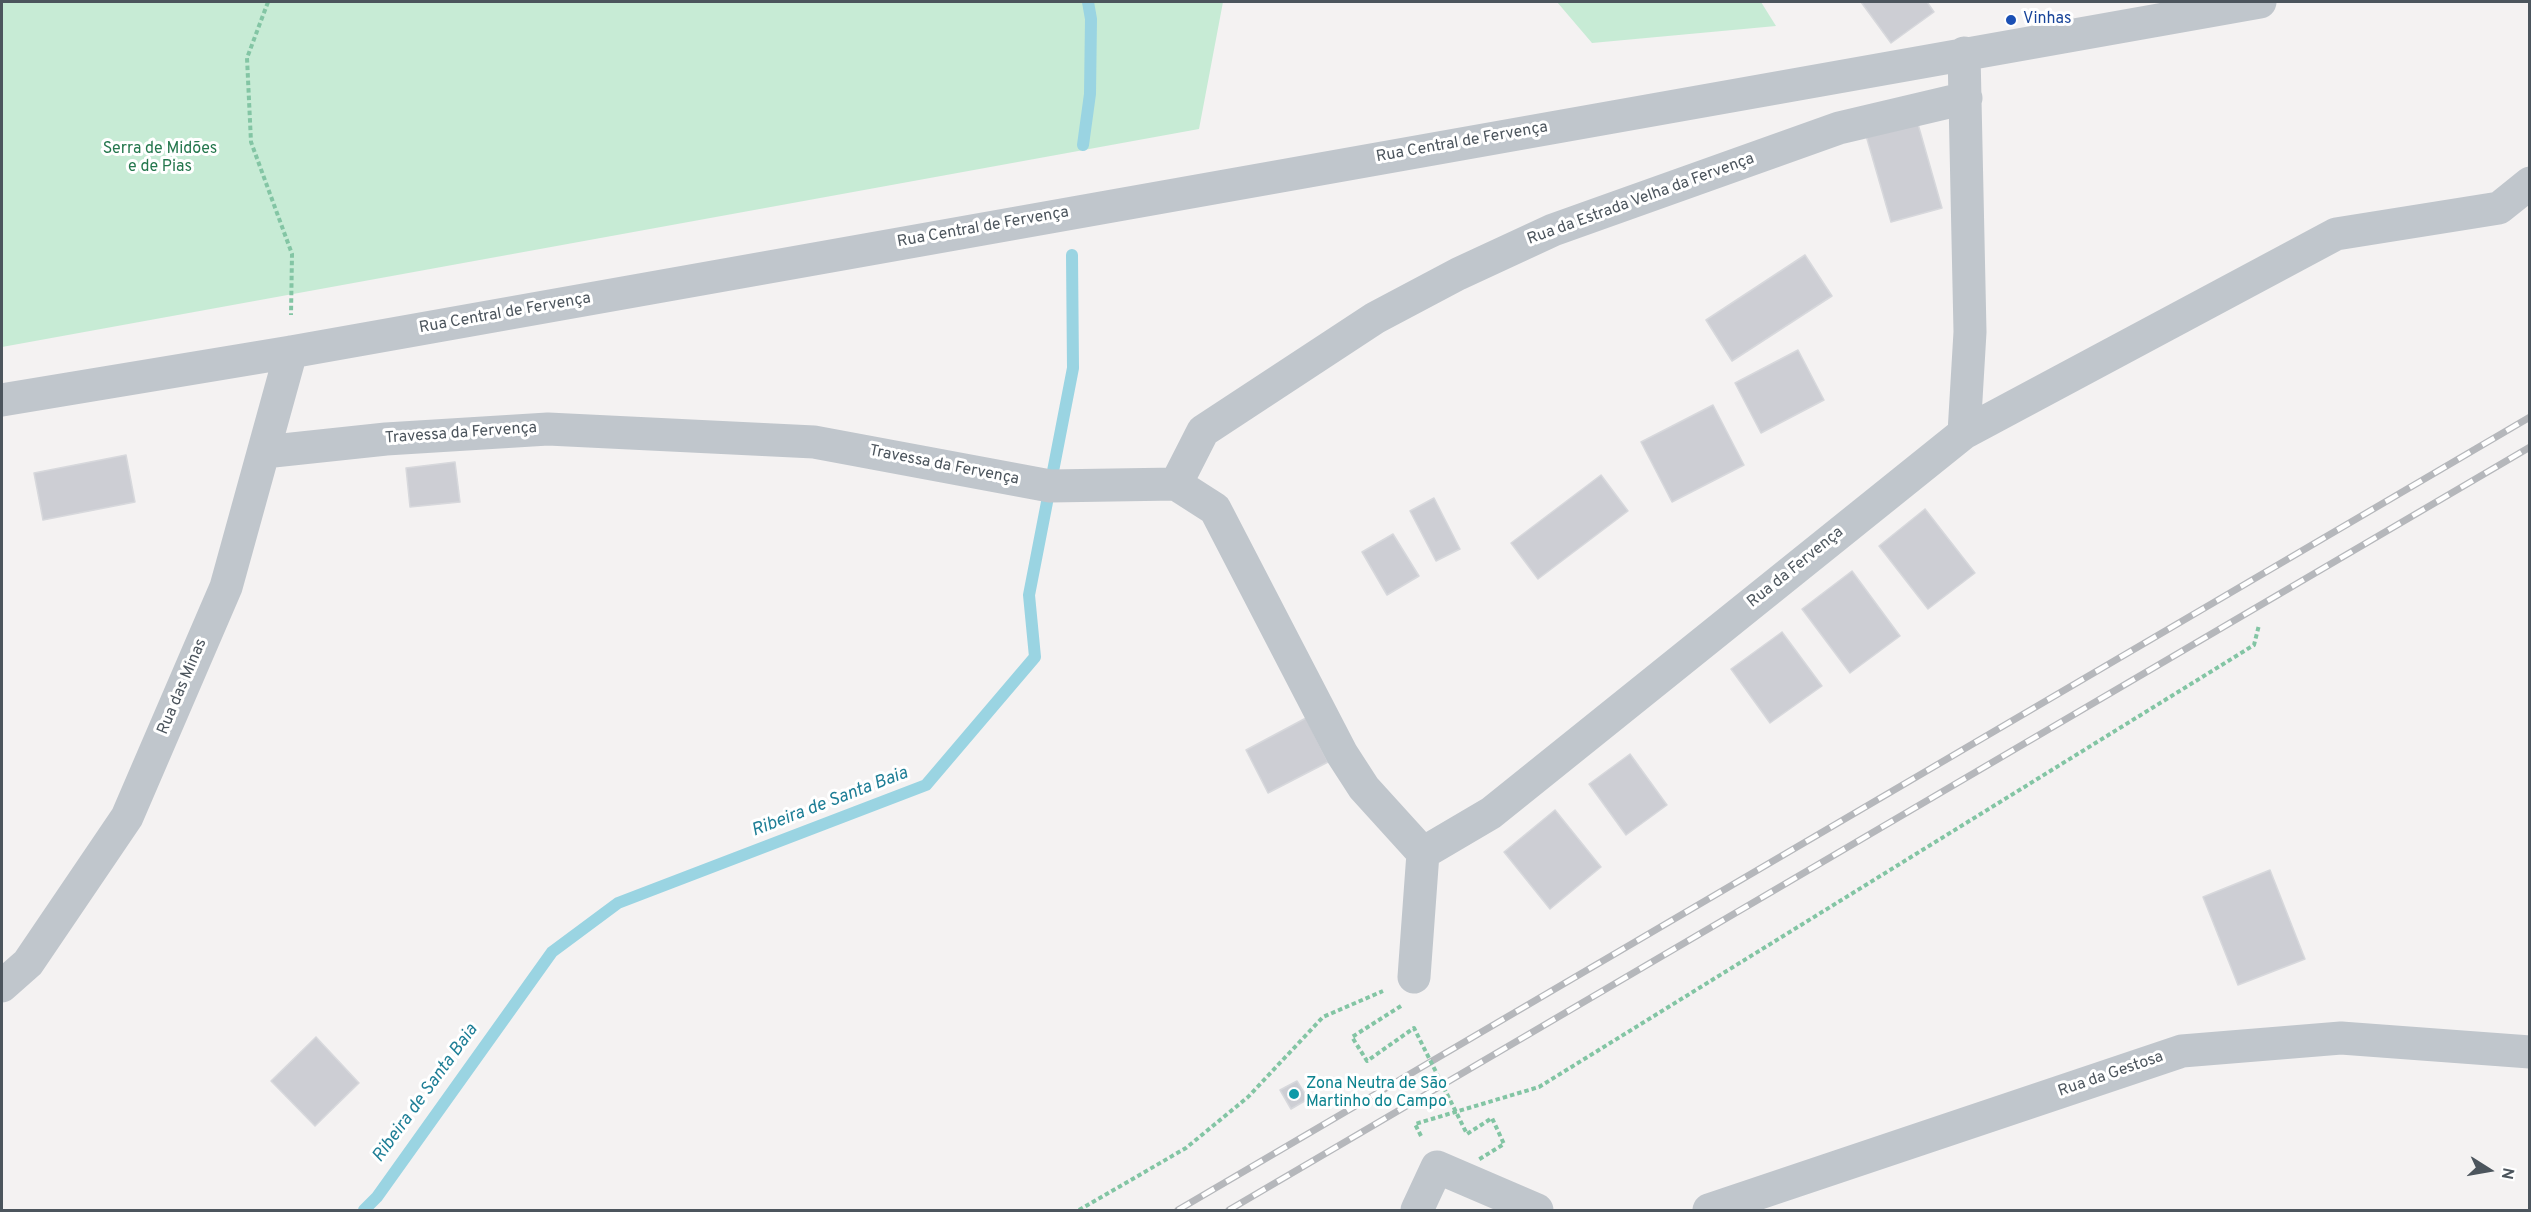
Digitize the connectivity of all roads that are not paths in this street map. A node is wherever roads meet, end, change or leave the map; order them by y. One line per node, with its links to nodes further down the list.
1 (2259, 2): 2 (street, Rua Central de Fervença)
2 (1964, 53): 3 (street); 5 (street, Rua Central de Fervença)
3 (1966, 98): 7 (street); 9 (street, Rua da Estrada Velha da Fervença)
4 (2529, 183): 7 (street, Rua da Fervença)
5 (291, 352): 6 (street, Rua Central de Fervença); 8 (street, Rua das Minas)
6 (2, 400)
7 (1964, 433): 10 (street, Rua da Fervença)
8 (264, 452): 9 (street, Travessa da Fervença); 11 (street, Rua das Minas)
9 (1176, 484): 10 (street)
10 (1423, 853): 12 (street)
11 (2, 986)
12 (1408, 992)
13 (2529, 1052): 16 (street, Rua da Gestosa)
14 (1417, 1210): 15 (street)
15 (1537, 1210)
16 (1709, 1210)

